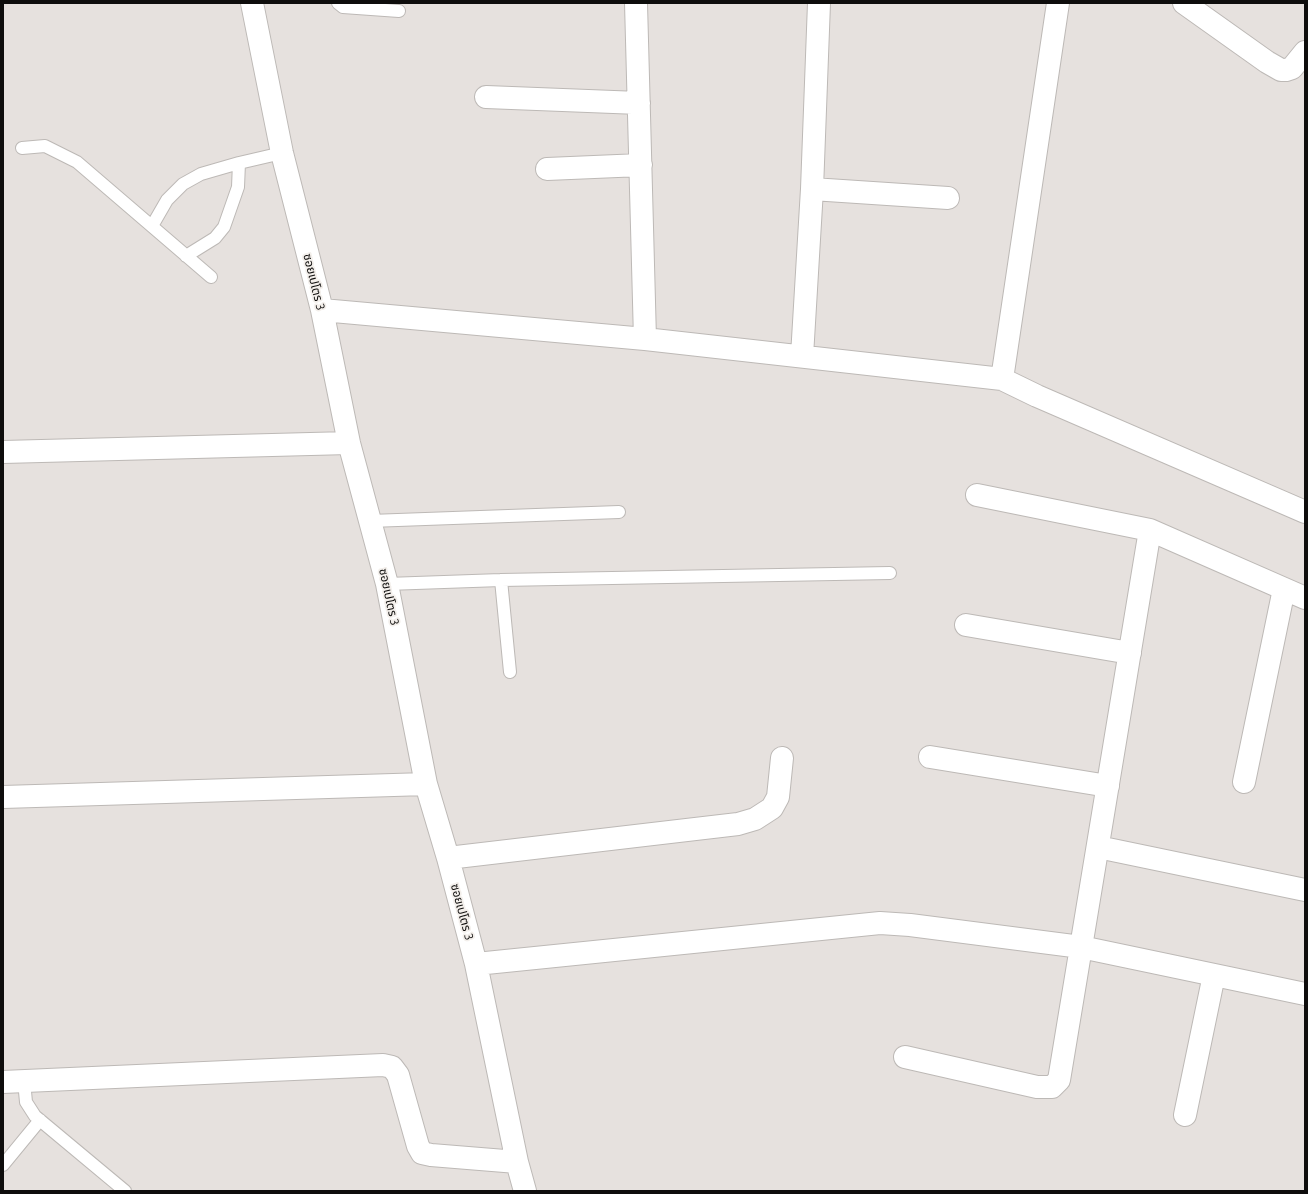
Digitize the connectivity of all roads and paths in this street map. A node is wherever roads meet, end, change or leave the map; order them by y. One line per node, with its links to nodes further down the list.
1 (252, 3): 12 (street, ซอยเปโตร 3)
2 (338, 3): 7 (lane)
3 (636, 3): 10 (street)
4 (819, 3): 16 (street)
5 (1058, 3): 24 (street)
6 (1184, 3): 8 (street)
7 (399, 12)
8 (1305, 52)
9 (486, 97): 10 (street)
10 (639, 103): 14 (street)
11 (22, 148): 18 (lane)
12 (282, 153): 13 (lane); 21 (street, ซอยเปโตร 3)
13 (238, 163): 18 (lane); 19 (lane)
14 (641, 165): 15 (street); 22 (street)
15 (547, 168)
16 (812, 189): 17 (street); 23 (street)
17 (948, 198)
18 (152, 226): 19 (lane)
19 (186, 256): 20 (lane)
20 (211, 277)
21 (322, 310): 22 (street); 25 (street, ซอยเปโตร 3)
22 (646, 339): 23 (street)
23 (802, 356): 24 (street)
24 (1002, 379): 29 (street)
25 (349, 443): 26 (street); 30 (street, ซอยเปโตร 3)
26 (3, 452)
27 (977, 495): 31 (street)
28 (618, 512): 30 (lane)
29 (1305, 512)
30 (370, 521): 34 (street, ซอยเปโตร 3)
31 (1150, 530): 35 (street); 38 (street)
32 (890, 573): 33 (lane)
33 (501, 580): 34 (lane); 39 (lane)
34 (387, 584): 43 (street, ซอยเปโตร 3)
35 (1284, 589): 36 (street); 42 (street)
36 (1305, 598)
37 (966, 625): 38 (street)
38 (1130, 653): 44 (street)
39 (510, 672)
40 (930, 757): 44 (street)
41 (782, 758): 47 (street)
42 (1244, 782)
43 (426, 784): 45 (street); 47 (street, ซอยเปโตร 3)
44 (1108, 786): 46 (street)
45 (3, 797)
46 (1098, 847): 48 (street); 49 (street)
47 (448, 858): 50 (street, ซอยเปโตร 3)
48 (1305, 890)
49 (1081, 947): 50 (street); 51 (street); 53 (street)
50 (476, 964): 57 (street, ซอยเปโตร 3)
51 (1214, 975): 52 (street); 55 (street)
52 (1305, 994)
53 (905, 1057)
54 (14, 1082): 56 (lane); 57 (street)
55 (1185, 1115)
56 (40, 1120): 58 (lane); 59 (lane)
57 (517, 1162): 60 (street, ซอยเปโตร 3)
58 (3, 1165)
59 (125, 1191)
60 (525, 1191)

